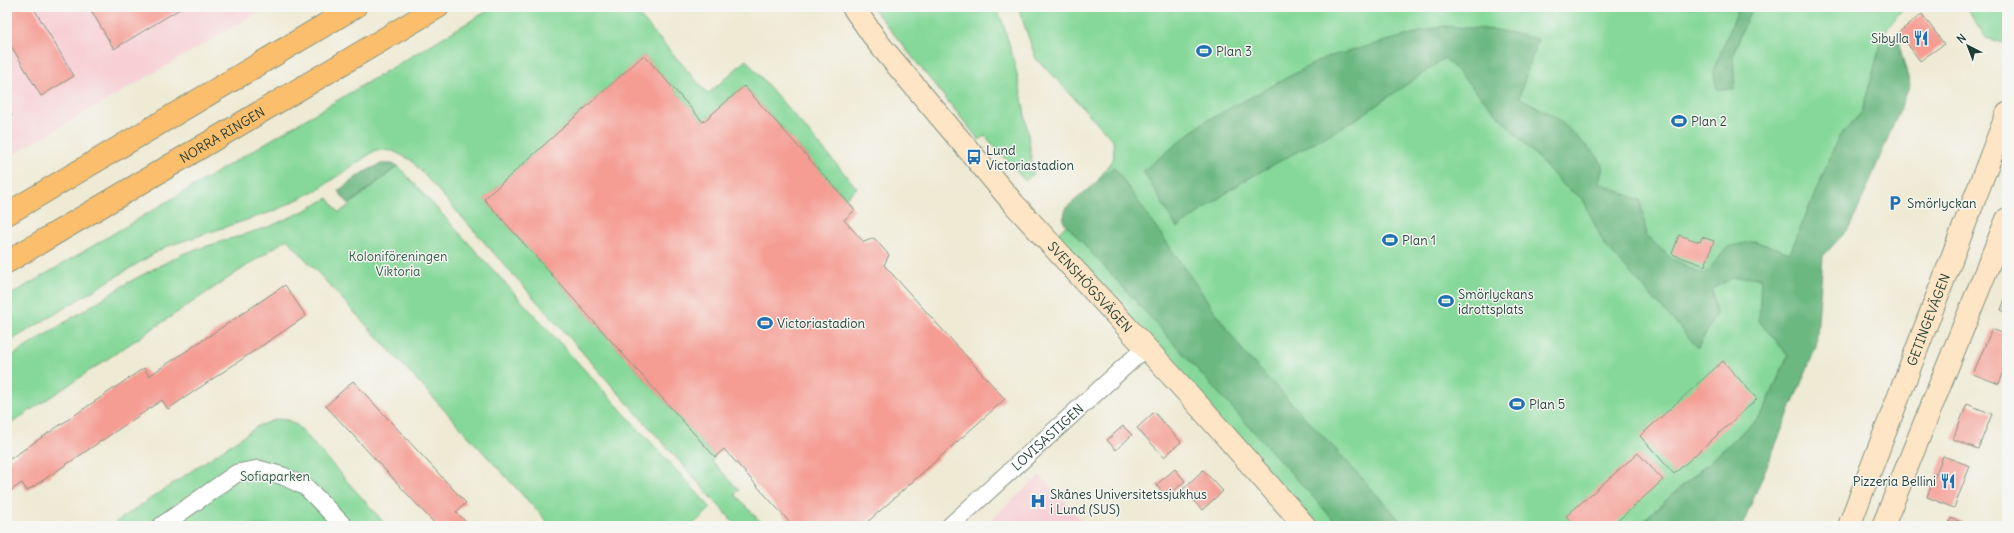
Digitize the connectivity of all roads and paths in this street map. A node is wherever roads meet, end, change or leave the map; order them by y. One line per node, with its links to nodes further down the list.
1 (355, 7): 7 (main road)
2 (438, 7): 9 (main road, NORRA RINGEN)
3 (838, 7): 5 (main road, SVENSHÖGSVÄGEN)
4 (853, 7): 5 (main road, SVENSHÖGSVÄGEN)
5 (879, 44): 10 (main road, SVENSHÖGSVÄGEN)
6 (2007, 114): 15 (main road, GETINGEVÄGEN)
7 (7, 214)
8 (2007, 218): 16 (main road)
9 (7, 262)
10 (1145, 348): 13 (street, LOVISASTIGEN); 14 (main road, SVENSHÖGSVÄGEN)
11 (161, 526): 12 (street)
12 (344, 526)
13 (950, 526)
14 (1305, 526)
15 (1849, 526)
16 (1883, 526)

